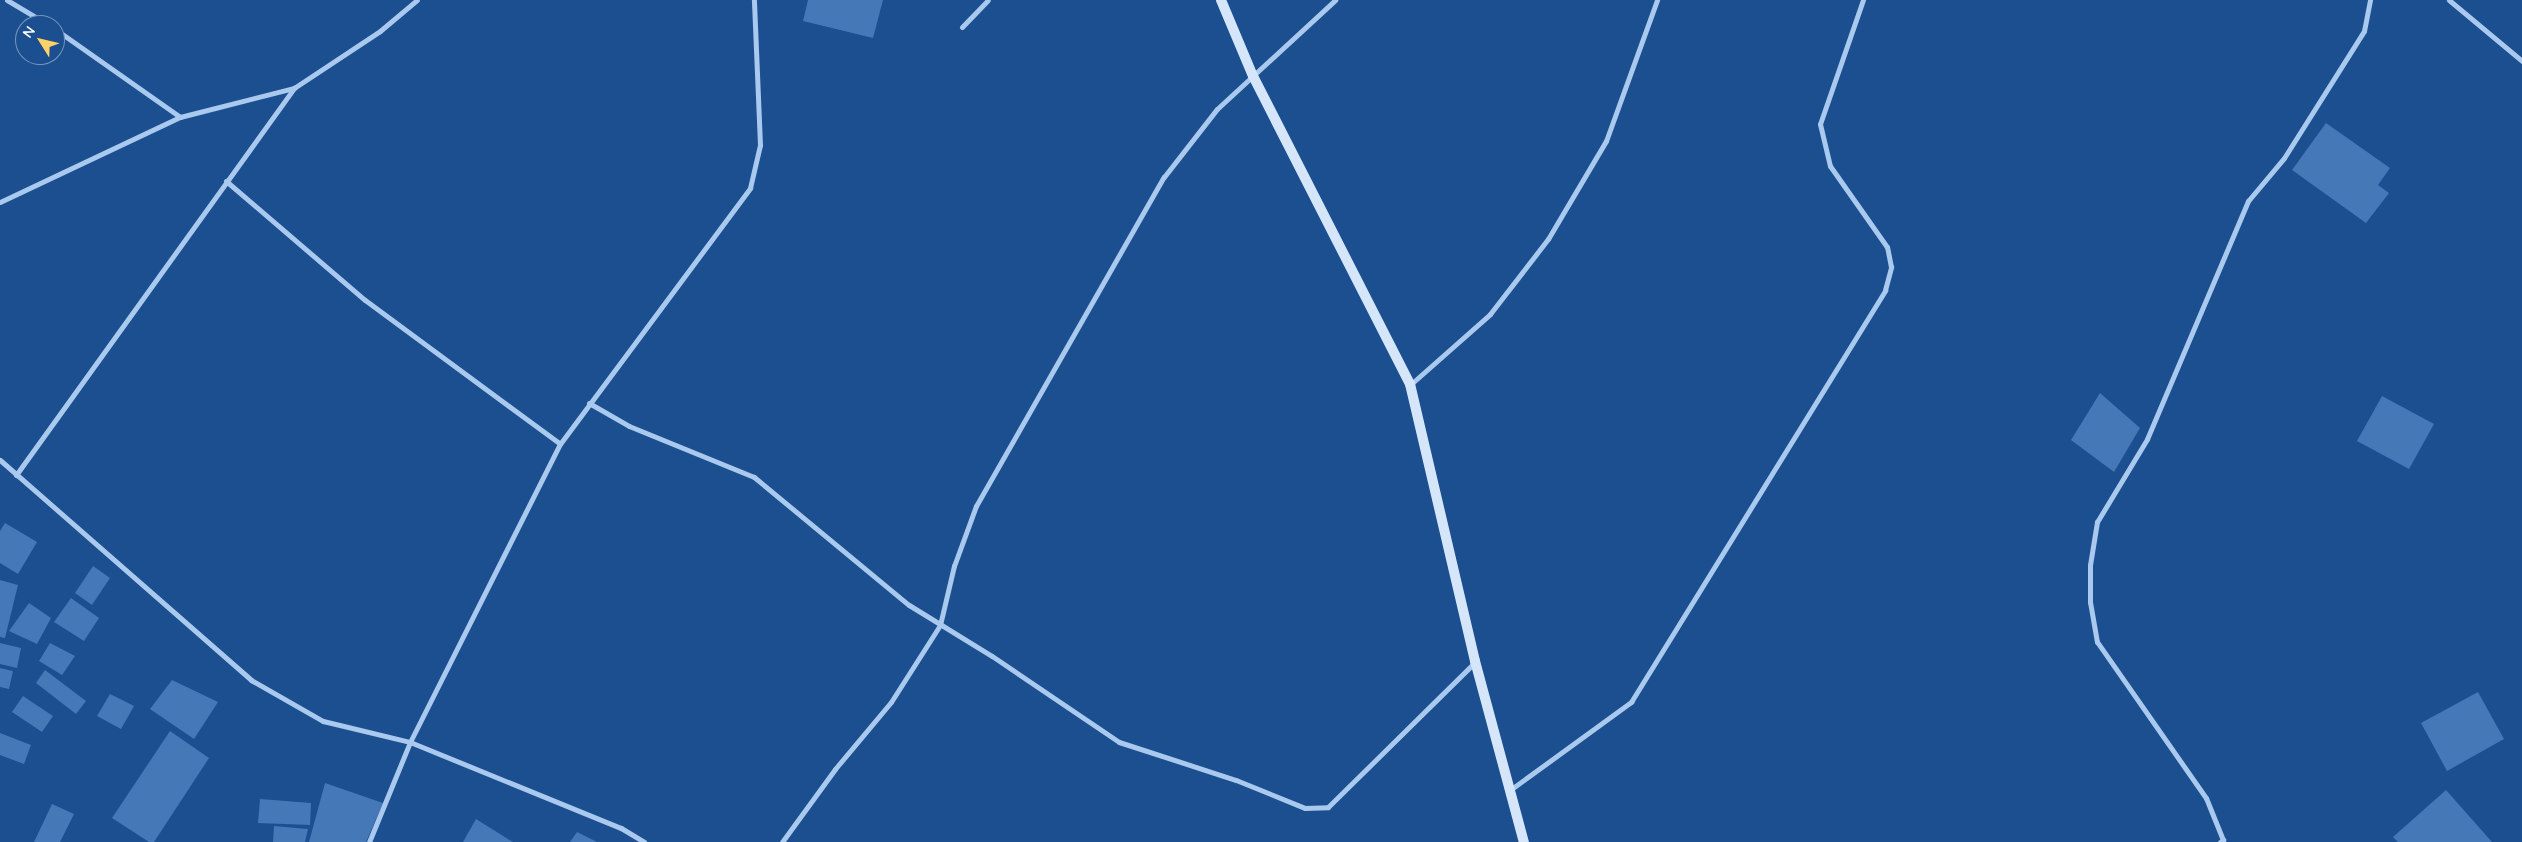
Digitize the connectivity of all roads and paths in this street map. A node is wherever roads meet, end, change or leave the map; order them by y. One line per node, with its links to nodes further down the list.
1 (7, 0): 11 (street)
2 (417, 0): 16 (street)
3 (754, 0): 21 (street)
4 (988, 0): 12 (street)
5 (1220, 0): 15 (street)
6 (1335, 0): 15 (street)
7 (1656, 0): 20 (street)
8 (1863, 0): 28 (street)
9 (2370, 0): 33 (street)
10 (2448, 0): 14 (street)
11 (32, 15)
12 (962, 27)
13 (65, 36): 17 (street)
14 (2522, 61)
15 (1252, 76): 20 (street); 25 (street)
16 (294, 88): 17 (street); 18 (street)
17 (180, 117): 19 (street)
18 (226, 181): 22 (street); 24 (street)
19 (0, 202)
20 (1410, 384): 26 (street)
21 (589, 403): 22 (street); 25 (street)
22 (560, 444): 27 (street)
23 (0, 460): 24 (street)
24 (16, 475): 27 (street)
25 (940, 625): 26 (street); 31 (street)
26 (1475, 661): 28 (street)
27 (410, 742): 29 (street); 30 (street)
28 (1510, 790): 32 (street)
29 (369, 842)
30 (644, 842)
31 (782, 842)
32 (1524, 842)
33 (2220, 842)

